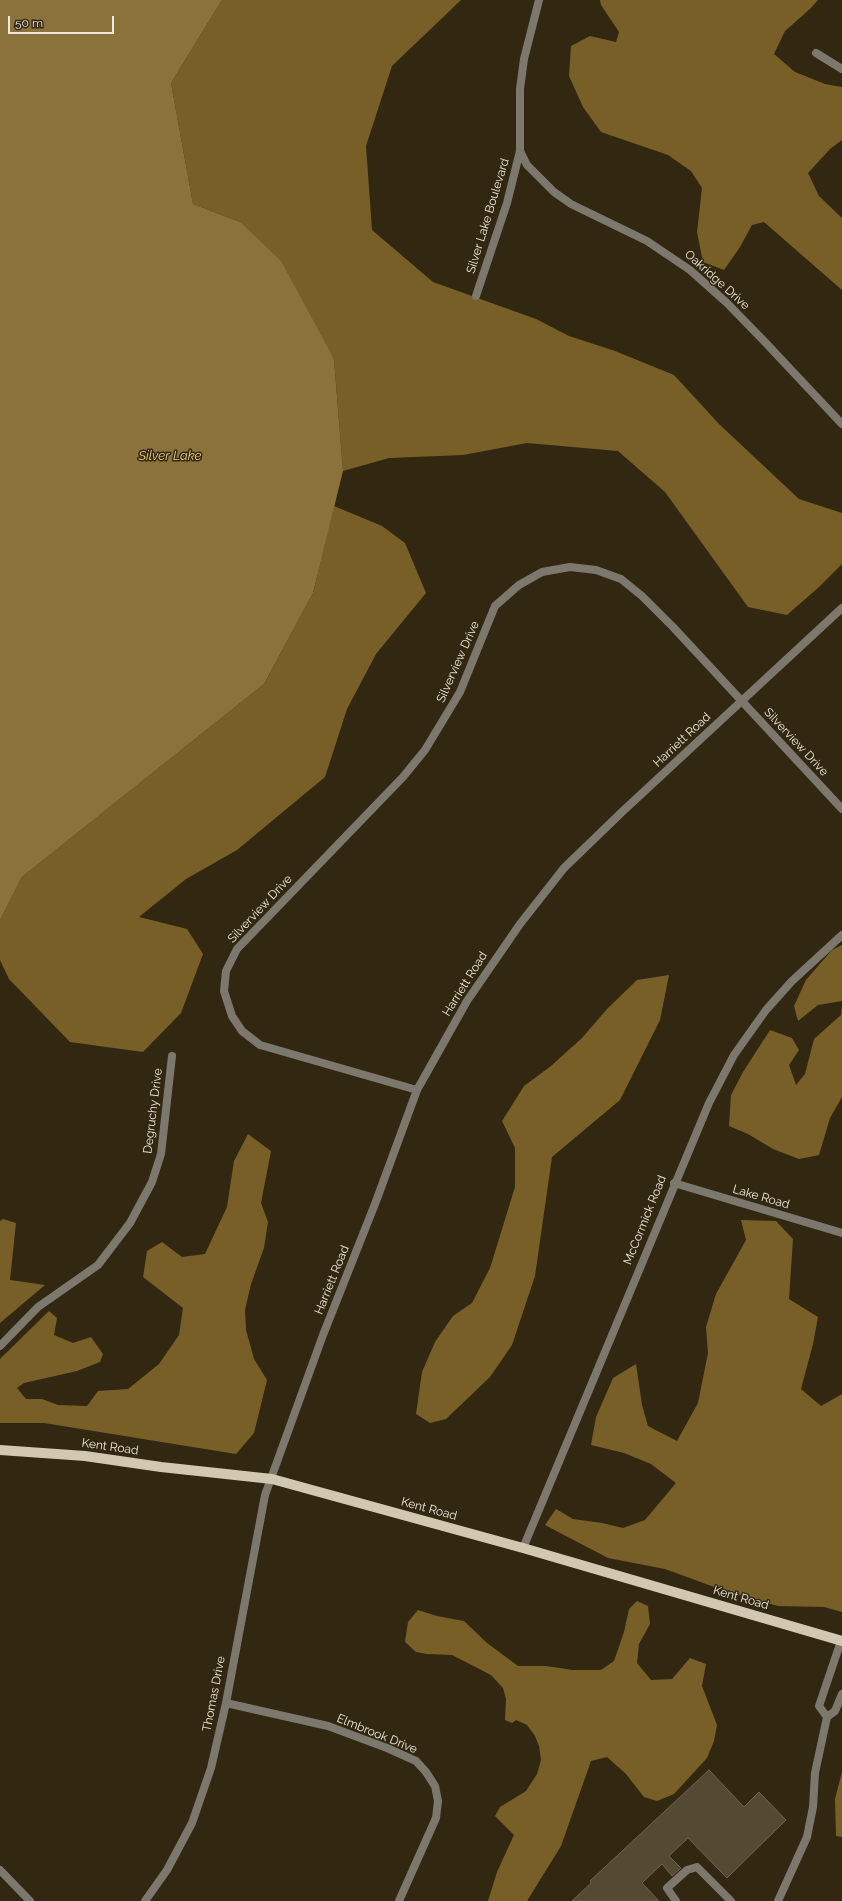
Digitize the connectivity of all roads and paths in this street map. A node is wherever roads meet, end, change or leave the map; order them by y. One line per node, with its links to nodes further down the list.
1 (539, 0): 4 (street, Silver Lake Boulevard)
2 (816, 52): 3 (street)
3 (842, 69)
4 (520, 151): 5 (street, Silver Lake Boulevard); 6 (street, Oakridge Drive)
5 (476, 296)
6 (842, 424)
7 (842, 608): 8 (street, Harriett Road)
8 (742, 701): 9 (street, Silverview Drive); 12 (street, Harriett Road); 12 (street, Silverview Drive)
9 (842, 809)
10 (842, 934): 13 (street, McCormick Road)
11 (172, 1056): 15 (street, Degruchy Drive)
12 (417, 1090): 17 (street, Harriett Road)
13 (674, 1184): 14 (street, Lake Road); 18 (street, McCormick Road)
14 (842, 1233)
15 (0, 1346)
16 (0, 1450): 17 (main road, Kent Road)
17 (272, 1479): 18 (main road, Kent Road); 21 (street, Thomas Drive)
18 (523, 1548): 19 (main road, Kent Road)
19 (841, 1641): 22 (street)
20 (842, 1694): 22 (street)
21 (226, 1703): 25 (street, Thomas Drive); 26 (street, Elmbrook Drive)
22 (828, 1716): 29 (street)
23 (0, 1870): 24 (street)
24 (30, 1901)
25 (145, 1901)
26 (399, 1901)
27 (676, 1901): 28 (street)
28 (731, 1901)
29 (778, 1901)

